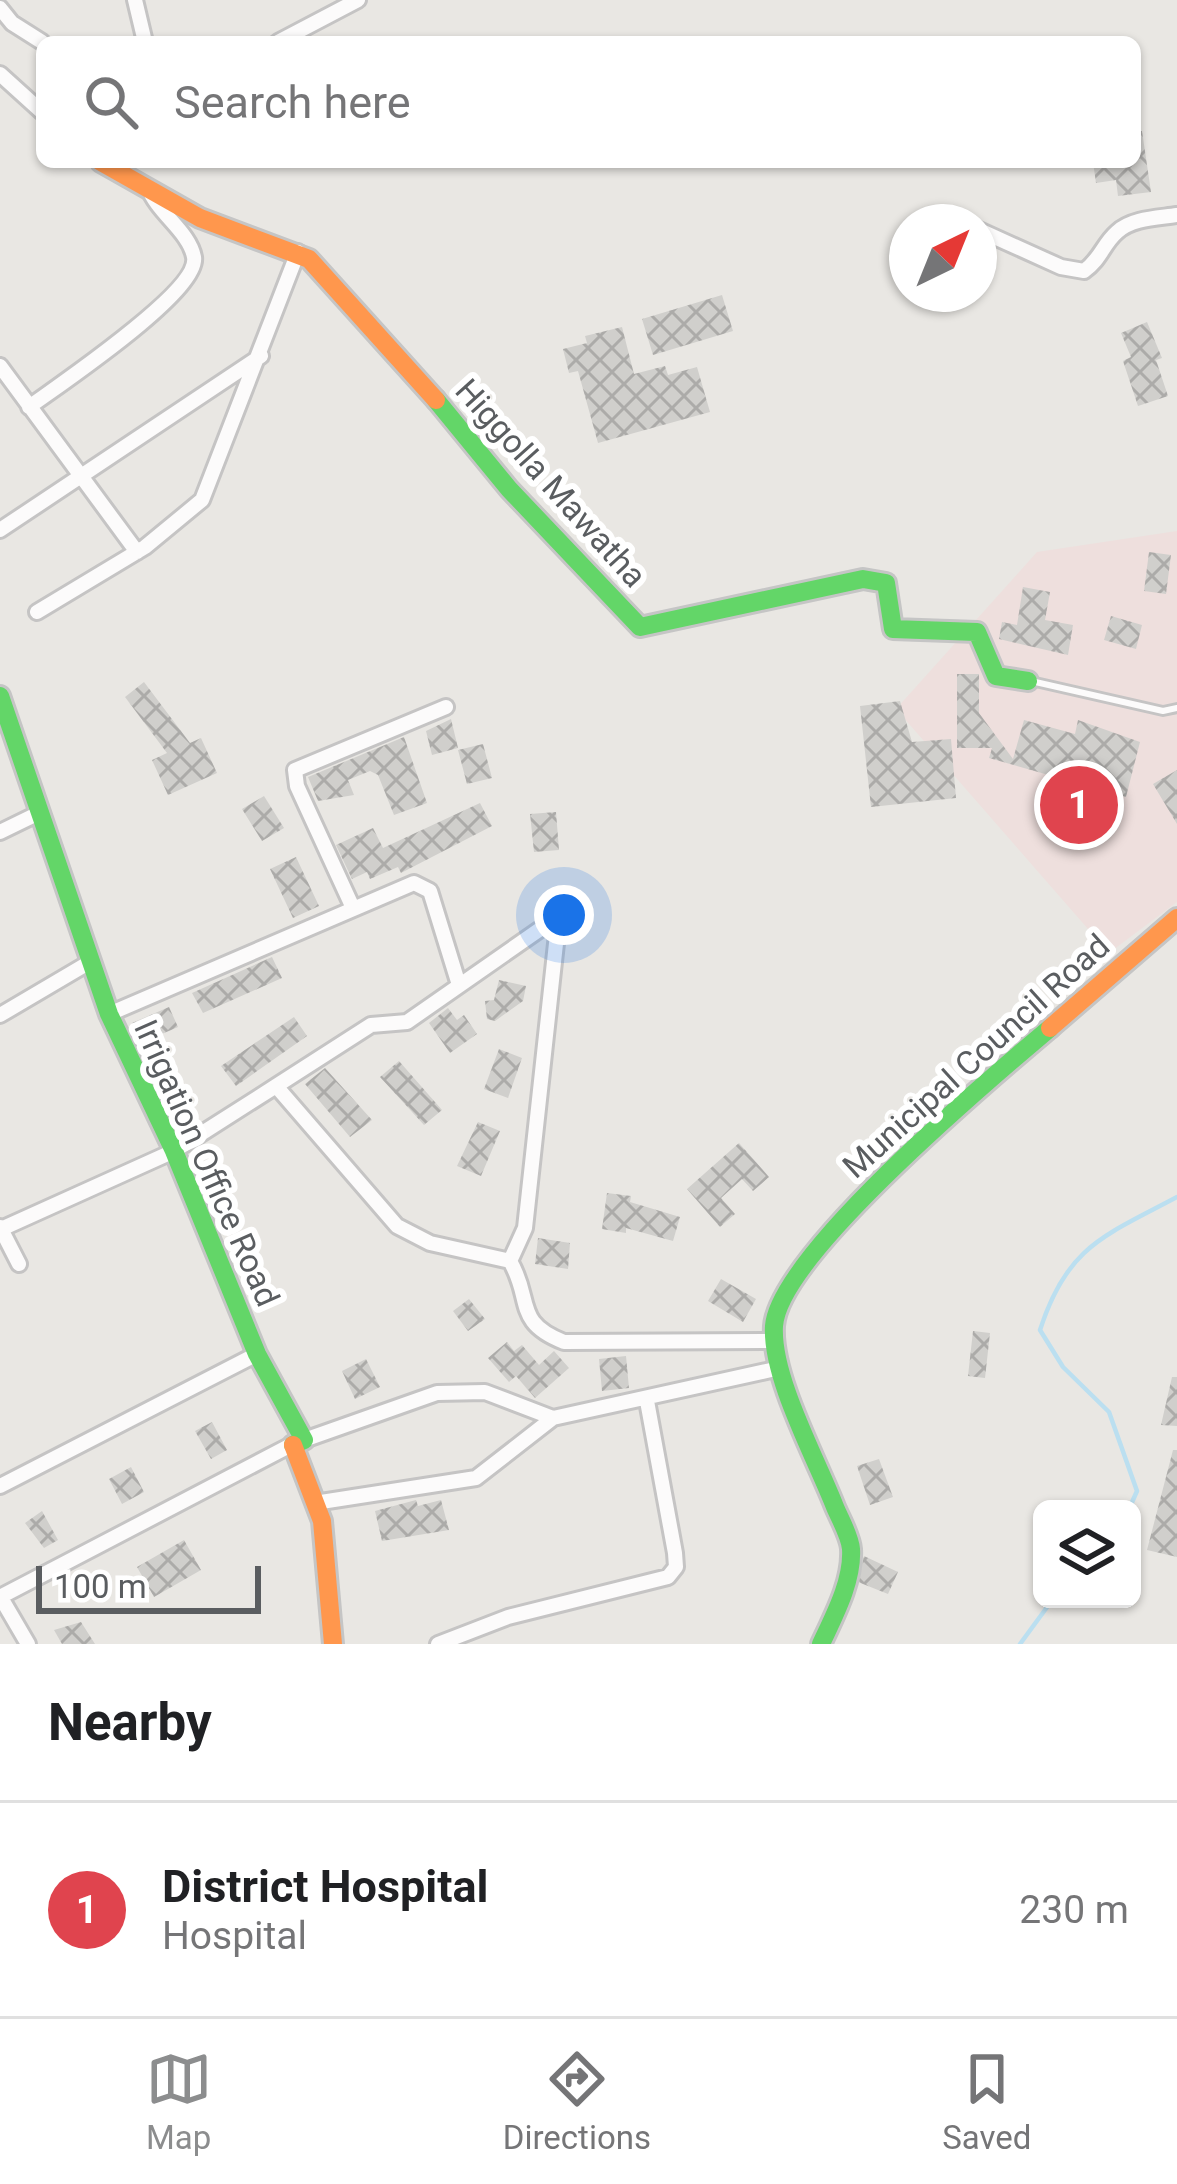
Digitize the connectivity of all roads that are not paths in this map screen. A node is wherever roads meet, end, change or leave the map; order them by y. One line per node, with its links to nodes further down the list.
1 (135, 0): 4 (street)
2 (358, 0): 5 (street)
3 (0, 8): 6 (street)
4 (144, 36)
5 (289, 36)
6 (36, 38)
7 (0, 74): 8 (street)
8 (36, 107)
9 (124, 168): 10 (street, Higgolla Mawatha)
10 (148, 188): 13 (street, Higgolla Mawatha); 16 (street)
11 (1177, 215): 12 (street)
12 (997, 238)
13 (298, 252): 14 (street); 21 (street, Higgolla Mawatha)
14 (261, 356): 17 (street); 19 (street)
15 (0, 366): 16 (street)
16 (29, 407): 17 (street)
17 (80, 478): 18 (street); 19 (street)
18 (0, 530)
19 (137, 552): 20 (street)
20 (37, 612)
21 (1028, 681): 24 (lane)
22 (0, 696): 25 (street, Irrigation Office Road)
23 (446, 707): 27 (street)
24 (1177, 708)
25 (39, 813): 26 (street); 29 (street, Irrigation Office Road)
26 (0, 832)
27 (353, 908): 30 (street); 31 (street)
28 (1177, 918): 38 (street, Municipal Council Road)
29 (90, 962): 31 (street, Irrigation Office Road); 32 (street)
30 (459, 985): 33 (street); 36 (street)
31 (109, 1014): 34 (street, Irrigation Office Road)
32 (0, 1015)
33 (276, 1086): 34 (street); 36 (street)
34 (174, 1151): 35 (street); 39 (street, Irrigation Office Road)
35 (0, 1228): 37 (street)
36 (510, 1261): 38 (street)
37 (20, 1264)
38 (774, 1341): 40 (street)
39 (257, 1354): 43 (street, Irrigation Office Road); 44 (street)
40 (779, 1368): 41 (street); 50 (street)
41 (647, 1401): 42 (street); 49 (street)
42 (554, 1418): 43 (street); 45 (street)
43 (298, 1442): 45 (street, Irrigation Office Road); 46 (street)
44 (0, 1486)
45 (321, 1502): 48 (street, Irrigation Office Road)
46 (0, 1597): 47 (street)
47 (28, 1644)
48 (333, 1644)
49 (438, 1644)
50 (821, 1644)

